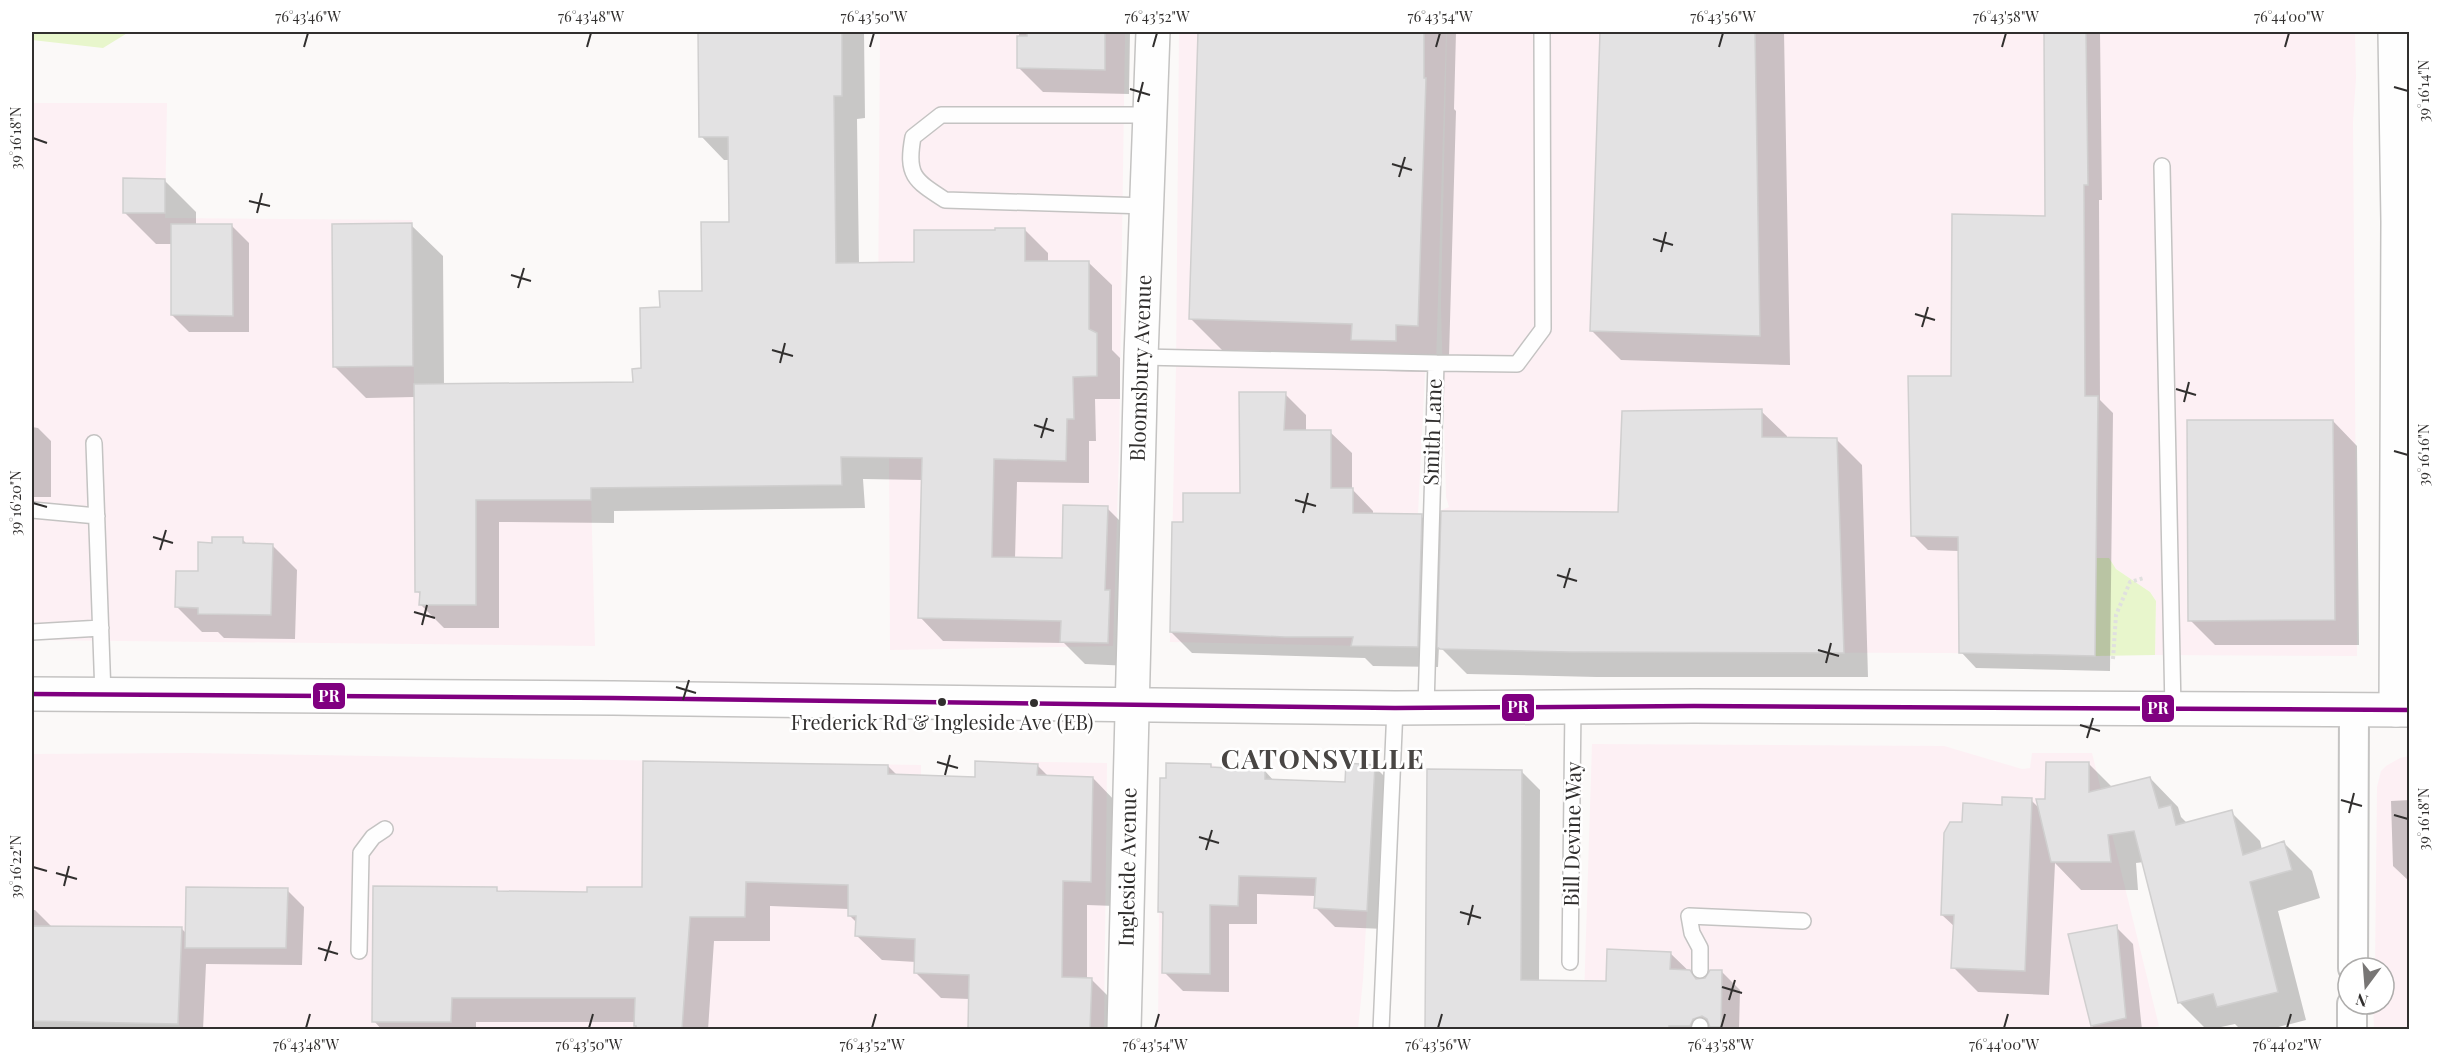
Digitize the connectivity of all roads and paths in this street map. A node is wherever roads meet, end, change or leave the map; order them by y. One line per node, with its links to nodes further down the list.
1 (1152, 32): 4 (main road, Bloomsbury Avenue)
2 (1542, 32): 9 (lane, Smith Lane)
3 (2395, 32): 7 (main road)
4 (1150, 115): 6 (main road, Bloomsbury Avenue); 6 (lane)
5 (2162, 166): 14 (lane)
6 (1147, 206): 8 (main road, Bloomsbury Avenue)
7 (2404, 222): 10 (main road)
8 (1141, 357): 9 (lane); 20 (main road, Bloomsbury Avenue)
9 (1436, 363): 22 (lane, Smith Lane)
10 (2403, 412): 25 (main road)
11 (94, 443): 13 (lane)
12 (32, 510): 13 (lane)
13 (97, 516): 15 (lane)
14 (2169, 572): 17 (path); 23 (lane)
15 (101, 628): 16 (lane); 19 (lane)
16 (32, 632)
17 (2113, 659)
18 (32, 694): 19 (main road)
19 (103, 695): 20 (main road)
20 (1132, 705): 22 (main road); 32 (main road, Ingleside Avenue)
21 (1574, 706): 22 (main road); 23 (main road); 30 (lane, Bill Devine Way)
22 (1411, 707): 33 (lane, Smith Lane)
23 (2173, 710): 24 (main road)
24 (2354, 710): 25 (main road); 29 (street)
25 (2402, 710)
26 (386, 829): 28 (lane)
27 (1803, 921): 31 (lane)
28 (359, 951)
29 (2353, 956)
30 (1570, 962)
31 (1700, 970)
32 (1124, 1029)
33 (1381, 1029)

